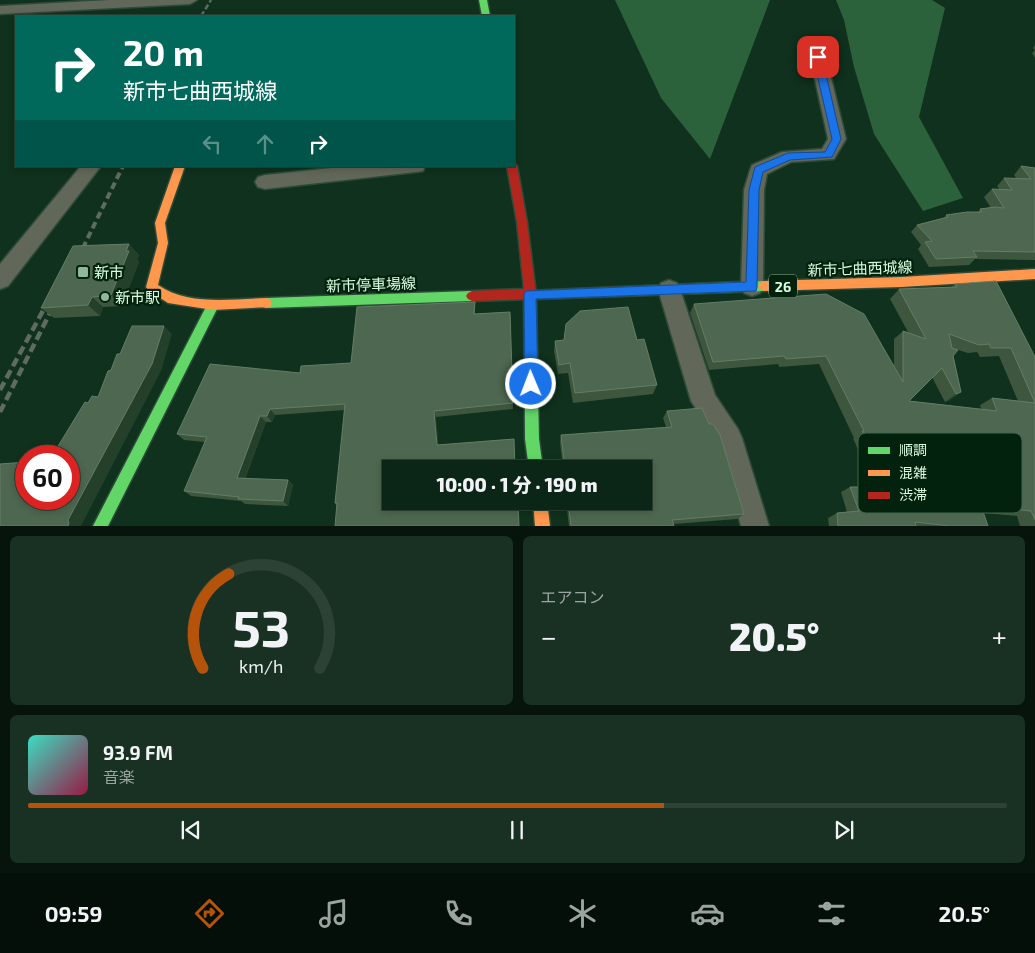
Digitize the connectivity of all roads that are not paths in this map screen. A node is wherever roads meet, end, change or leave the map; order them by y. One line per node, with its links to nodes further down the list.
1 (190, 0): 3 (street); 4 (street)
2 (483, 0): 5 (main road)
3 (0, 10)
4 (179, 15)
5 (486, 15)
6 (818, 57): 14 (street)
7 (91, 167): 13 (street)
8 (180, 167): 17 (main road, 新市停車場線)
9 (407, 167): 11 (street)
10 (512, 167): 16 (main road)
11 (265, 182)
12 (1035, 274): 14 (main road, 新市七曲西城線 / 26)
13 (0, 280)
14 (752, 287): 15 (main road, 新市七曲西城線 / 26)
15 (669, 289): 16 (main road, 新市七曲西城線 / 26); 22 (street)
16 (530, 294): 17 (main road, 新市停車場線); 18 (main road)
17 (213, 305): 20 (main road)
18 (535, 460)
19 (541, 510): 21 (main road)
20 (100, 526)
21 (543, 526)
22 (755, 526)

